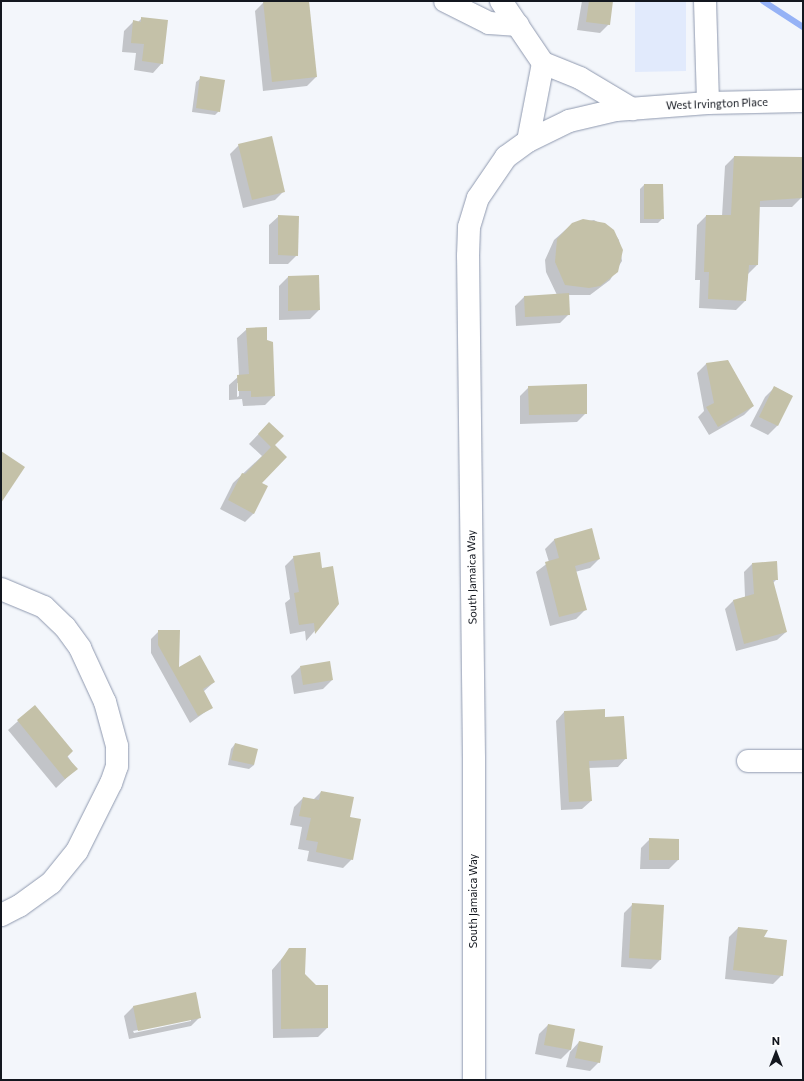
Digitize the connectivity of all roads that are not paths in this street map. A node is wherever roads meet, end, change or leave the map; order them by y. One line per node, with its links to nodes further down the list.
1 (446, 1): 4 (street)
2 (501, 1): 4 (street)
3 (705, 1): 7 (street)
4 (518, 25): 5 (street)
5 (543, 62): 8 (street); 10 (street)
6 (803, 101): 7 (street, West Irvington Place)
7 (708, 103): 8 (street, West Irvington Place)
8 (632, 109): 9 (street, West Irvington Place)
9 (569, 121): 10 (street, South Jamaica Way)
10 (528, 142): 15 (street, South Jamaica Way)
11 (1, 588): 14 (street)
12 (803, 760): 13 (street)
13 (748, 761)
14 (1, 915)
15 (474, 1080)

